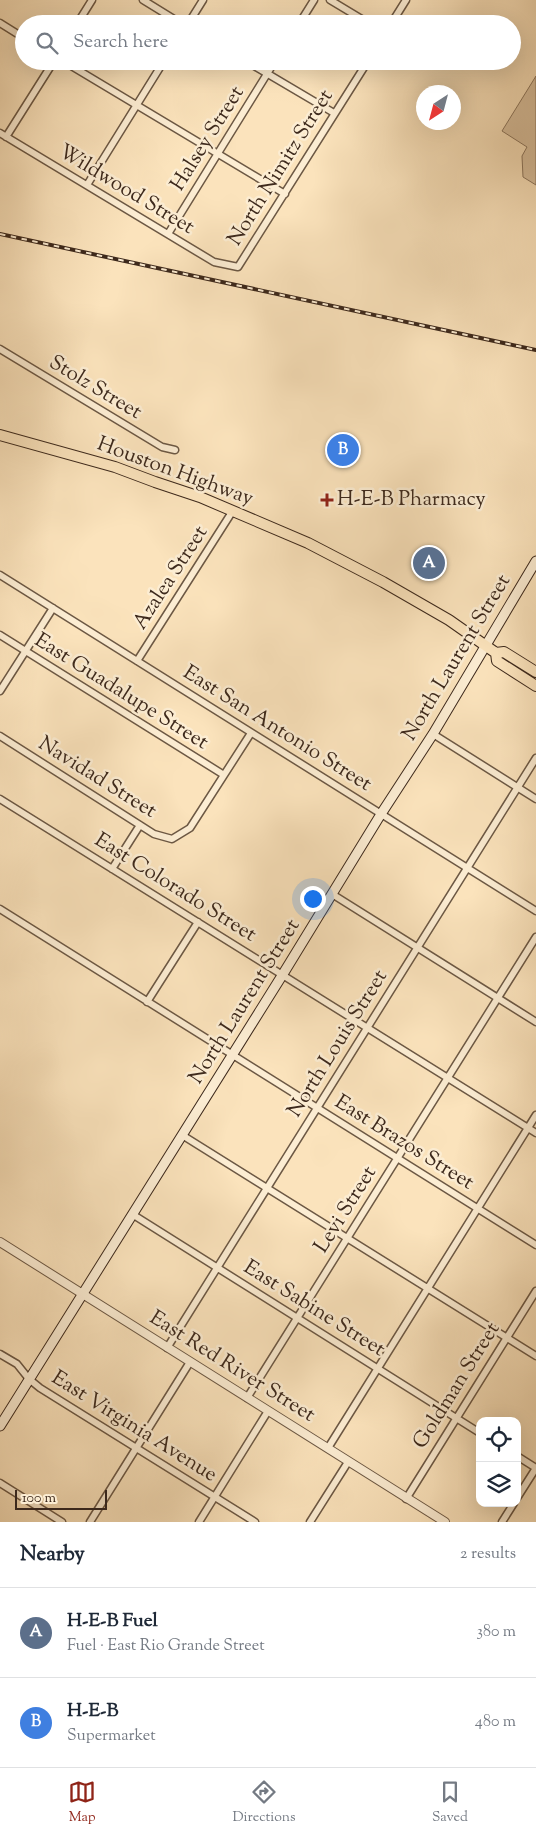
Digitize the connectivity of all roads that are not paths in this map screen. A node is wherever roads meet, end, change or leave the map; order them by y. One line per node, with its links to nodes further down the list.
1 (92, 0): 7 (street)
2 (143, 0): 8 (street)
3 (203, 0): 9 (street)
4 (314, 0): 10 (street)
5 (330, 0): 11 (street)
6 (406, 0): 12 (street)
7 (83, 15)
8 (167, 15)
9 (194, 15)
10 (305, 15)
11 (355, 15)
12 (397, 15)
13 (0, 23): 14 (street)
14 (15, 32)
15 (48, 70): 24 (street)
16 (78, 70): 22 (street)
17 (158, 70): 22 (street)
18 (261, 70): 21 (street)
19 (270, 70): 21 (street, Halsey Street)
20 (362, 70): 23 (street, North Nimitz Street)
21 (267, 74): 23 (street); 25 (street, Halsey Street)
22 (136, 106): 25 (street); 26 (street)
23 (334, 113): 27 (street, North Nimitz Street)
24 (3, 135): 26 (street, Wildwood Street)
25 (218, 154): 27 (street); 28 (street, Halsey Street)
26 (87, 185): 28 (street, Wildwood Street)
27 (285, 194): 29 (street, North Nimitz Street)
28 (168, 234): 29 (street, Wildwood Street)
29 (238, 267)
30 (0, 350): 32 (street, Stolz Street)
31 (0, 435): 33 (main road, Houston Highway)
32 (176, 450)
33 (232, 512): 38 (main road, Houston Highway); 41 (street, Azalea Street)
34 (535, 566): 38 (main road, North Laurent Street)
35 (0, 575): 36 (street, East San Antonio Street)
36 (53, 608): 39 (street); 41 (street, East San Antonio Street)
37 (0, 635): 39 (street, East Guadalupe Street)
38 (485, 646): 40 (main road, Houston Highway); 46 (main road, North Laurent Street)
39 (26, 651): 44 (street); 49 (street, East Guadalupe Street)
40 (496, 653): 42 (main road); 43 (main road)
41 (137, 661): 45 (street, East San Antonio Street)
42 (536, 672)
43 (536, 686)
44 (0, 691)
45 (252, 733): 49 (street); 53 (street, East San Antonio Street)
46 (433, 734): 50 (street); 53 (main road, North Laurent Street)
47 (0, 736): 54 (street, Navidad Street)
48 (536, 758): 50 (street, North Louis Street)
49 (224, 776): 54 (street, Navidad Street)
50 (517, 788): 52 (street); 55 (street, North Louis Street)
51 (0, 799): 56 (street, East Colorado Street)
52 (536, 799)
53 (381, 814): 55 (street, East San Antonio Street); 57 (main road, North Laurent Street)
54 (140, 825): 56 (street)
55 (466, 868): 59 (street, East San Antonio Street); 62 (street, North Louis Street)
56 (112, 869): 60 (street, East Colorado Street)
57 (332, 894): 62 (street); 63 (main road, North Laurent Street)
58 (0, 909): 65 (street, East Brazos Street)
59 (536, 911)
60 (198, 922): 63 (street, East Colorado Street); 65 (street)
61 (536, 937): 64 (street, Levi Street)
62 (417, 947): 64 (street); 67 (street, North Louis Street)
63 (283, 974): 67 (street, East Colorado Street); 68 (main road, North Laurent Street)
64 (497, 997): 66 (street); 69 (street, Levi Street)
65 (147, 1002): 68 (street, East Brazos Street)
66 (536, 1022)
67 (367, 1028): 69 (street, East Colorado Street); 70 (street, North Louis Street)
68 (232, 1055): 70 (street, East Brazos Street); 74 (main road, North Laurent Street)
69 (447, 1078): 72 (street, East Colorado Street); 75 (street, Levi Street)
70 (318, 1108): 75 (street, East Brazos Street); 76 (street, North Louis Street)
71 (536, 1115): 72 (street)
72 (528, 1128): 73 (street, East Colorado Street); 77 (street)
73 (536, 1133)
74 (182, 1135): 76 (street); 78 (main road, North Laurent Street)
75 (397, 1158): 77 (street, East Brazos Street); 79 (street, Levi Street)
76 (266, 1187): 79 (street); 82 (street, North Louis Street)
77 (478, 1208): 81 (street, East Brazos Street); 83 (street)
78 (132, 1214): 82 (street, East Sabine Street); 85 (main road, North Laurent Street)
79 (348, 1238): 83 (street); 86 (street, Levi Street)
80 (0, 1242): 85 (street, East Red River Street)
81 (536, 1245)
82 (216, 1268): 86 (street, East Sabine Street); 88 (street, North Louis Street)
83 (427, 1289): 87 (street); 92 (street)
84 (536, 1292): 87 (street, Goldman Street)
85 (81, 1294): 88 (street, East Red River Street); 93 (main road, North Laurent Street)
86 (298, 1318): 92 (street, East Sabine Street); 94 (street, Levi Street)
87 (507, 1338): 90 (street); 96 (street, Goldman Street)
88 (167, 1348): 91 (street, East Red River Street)
89 (0, 1354): 93 (street, East Virginia Avenue)
90 (536, 1356)
91 (190, 1362): 94 (street, East Red River Street); 99 (street)
92 (378, 1368): 96 (street, East Sabine Street); 100 (street)
93 (29, 1379): 97 (main road, North Laurent Street); 99 (street, East Virginia Avenue)
94 (247, 1398): 95 (street, East Red River Street)
95 (268, 1411): 100 (street, East Red River Street); 106 (street)
96 (456, 1418): 98 (street, East Sabine Street); 107 (street, Goldman Street)
97 (0, 1426)
98 (476, 1430)
99 (135, 1447): 106 (street, East Virginia Avenue); 110 (street)
100 (328, 1448): 102 (street, East Red River Street)
101 (521, 1459): 103 (street)
102 (348, 1462): 107 (street, East Red River Street); 113 (street)
103 (536, 1468): 105 (street)
104 (0, 1484): 109 (street)
105 (521, 1492)
106 (216, 1497): 111 (street); 112 (street, East Virginia Avenue)
107 (406, 1498): 114 (street, East Red River Street)
108 (511, 1507): 115 (street)
109 (62, 1522)
110 (90, 1522)
111 (199, 1522)
112 (256, 1522)
113 (310, 1522)
114 (445, 1522)
115 (502, 1522)

